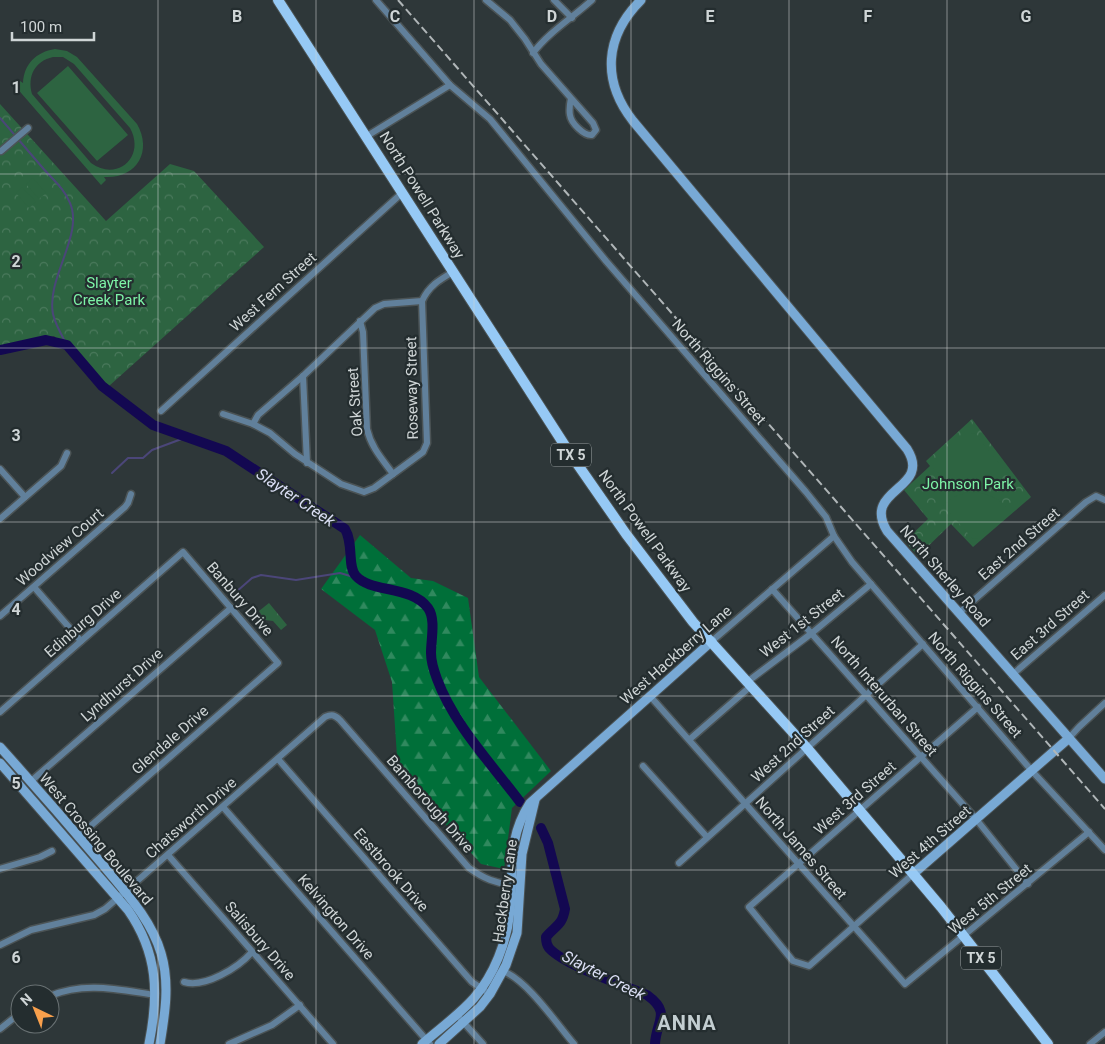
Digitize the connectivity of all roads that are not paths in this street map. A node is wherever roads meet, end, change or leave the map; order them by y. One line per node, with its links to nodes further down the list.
1 (278, 0): 12 (main road, North Powell Parkway / TX 5)
2 (376, 0): 9 (street, North Riggins Street)
3 (486, 0): 8 (street)
4 (554, 0): 7 (street)
5 (592, 0): 7 (street)
6 (641, 0): 37 (street, North Sherley Road)
7 (572, 18): 8 (street)
8 (533, 53): 10 (street)
9 (450, 85): 12 (street); 30 (street, North Riggins Street)
10 (571, 98): 10 (street)
11 (25, 130): 13 (street)
12 (367, 136): 14 (main road, North Powell Parkway / TX 5)
13 (1, 151)
14 (402, 192): 15 (main road, North Powell Parkway / TX 5); 19 (street, West Fern Street)
15 (453, 272): 16 (street); 41 (main road, North Powell Parkway / TX 5)
16 (422, 301): 17 (street); 25 (street, Roseway Street)
17 (360, 321): 18 (street); 25 (street, Oak Street)
18 (303, 376): 21 (street); 23 (street)
19 (161, 411)
20 (223, 414): 21 (street, Roseway Street)
21 (253, 424): 23 (street, Roseway Street)
22 (66, 454): 27 (street)
23 (307, 463): 25 (street, Roseway Street)
24 (0, 469): 27 (street)
25 (393, 474)
26 (131, 494): 33 (street, Woodview Court)
27 (26, 497): 29 (street)
28 (1105, 500): 37 (street, East 2nd Street)
29 (0, 519)
30 (834, 536): 32 (street, North Riggins Street); 34 (street, West Hackberry Lane)
31 (183, 552): 36 (street, Banbury Drive); 40 (street, Edinburg Drive)
32 (871, 584): 39 (street, West 1st Street); 42 (street, North Riggins Street)
33 (34, 587): 38 (street, Woodview Court); 40 (street)
34 (772, 589): 39 (street, North Interurban Street); 41 (street, West Hackberry Lane)
35 (1105, 595): 44 (street, East 3rd Street)
36 (231, 608): 43 (street, Banbury Drive); 62 (street, Lyndhurst Drive)
37 (959, 613): 44 (street, North Sherley Road)
38 (0, 616)
39 (812, 633): 45 (street, West 1st Street); 46 (street, North Interurban Street)
40 (81, 641): 50 (street, Edinburg Drive)
41 (712, 641): 45 (main road, North Powell Parkway / TX 5); 47 (street, West Hackberry Lane)
42 (923, 644): 46 (street, West 2nd Street); 49 (street, North Riggins Street)
43 (278, 663): 69 (street, Glendale Drive)
44 (1012, 675): 53 (street, North Sherley Road)
45 (749, 684): 52 (street, West 1st Street); 55 (main road, North Powell Parkway / TX 5)
46 (866, 695): 55 (street, West 2nd Street); 56 (street, North Interurban Street)
47 (650, 696): 52 (street, North James Street); 63 (street, West Hackberry Lane)
48 (1105, 704): 53 (street)
49 (978, 707): 56 (street, West 3rd Street); 60 (street, North Riggins Street)
50 (0, 712)
51 (335, 715): 57 (street, Chatsworth Drive); 79 (street, Bamborough Drive)
52 (690, 739): 64 (street, North James Street)
53 (1068, 739): 60 (street, West 4th Street); 61 (street, North Sherley Road)
54 (0, 747): 62 (street, West Crossing Boulevard)
55 (807, 748): 64 (street, West 2nd Street); 66 (main road, North Powell Parkway / TX 5)
56 (920, 757): 66 (street, West 3rd Street); 67 (street, North Interurban Street)
57 (278, 759): 65 (street, Chatsworth Drive); 91 (street, Eastbrook Drive)
58 (0, 763): 82 (street, West Crossing Boulevard)
59 (644, 766): 70 (street)
60 (1032, 771): 67 (street, West 4th Street); 68 (street, North Riggins Street)
61 (1105, 779)
62 (30, 782): 69 (street, West Crossing Boulevard)
63 (538, 795): 79 (street, Hackberry Lane); 80 (street, Hackberry Lane)
64 (745, 803): 70 (street, West 2nd Street); 75 (street, North James Street)
65 (223, 807): 73 (street, Chatsworth Drive); 101 (street, Kelvington Drive)
66 (860, 810): 75 (street, West 3rd Street); 77 (main road, North Powell Parkway / TX 5)
67 (976, 819): 77 (street, West 4th Street); 78 (street, North Interurban Street)
68 (1089, 832): 71 (street, North Riggins Street); 78 (street, West 5th Street)
69 (79, 836): 81 (street, West Crossing Boulevard)
70 (707, 838): 74 (street, West 2nd Street)
71 (1105, 850)
72 (52, 851): 76 (street)
73 (168, 855): 81 (street, Chatsworth Drive); 86 (street, Salisbury Drive)
74 (679, 863)
75 (798, 864): 83 (street, North James Street); 87 (street, West 3rd Street)
76 (0, 870)
77 (913, 874): 83 (street, West 4th Street); 84 (main road, TX 5)
78 (1028, 884): 84 (street, West 5th Street)
79 (510, 885): 80 (street, Bamborough Drive); 91 (street, Hackberry Lane)
80 (521, 885): 88 (street, Hackberry Lane)
81 (126, 893): 82 (street, Chatsworth Drive); 103 (street, West Crossing Boulevard)
82 (118, 899): 85 (street, Chatsworth Drive); 94 (street, West Crossing Boulevard)
83 (854, 927): 87 (street, West 4th Street); 90 (street, North James Street)
84 (964, 936): 90 (street, West 5th Street); 109 (main road, TX 5)
85 (0, 945)
86 (252, 952): 89 (street); 95 (street, Salisbury Drive)
87 (809, 966)
88 (503, 971): 93 (street, Hackberry Lane); 108 (street)
89 (184, 982)
90 (905, 984)
91 (482, 988): 93 (street, Eastbrook Drive); 96 (street, Hackberry Lane)
92 (60, 993): 94 (street)
93 (490, 994): 98 (street, Hackberry Lane)
94 (156, 995): 102 (street, West Crossing Boulevard)
95 (300, 1005): 104 (street); 105 (street, Salisbury Drive)
96 (456, 1014): 98 (street); 101 (street, Hackberry Lane)
97 (10, 1021): 99 (street)
98 (464, 1022): 106 (street, Hackberry Lane); 107 (street)
99 (0, 1029)
100 (1105, 1032): 110 (street)
101 (426, 1043)
102 (149, 1044)
103 (160, 1044)
104 (229, 1044)
105 (333, 1044)
106 (439, 1044)
107 (484, 1044)
108 (574, 1044)
109 (1048, 1044)
110 (1090, 1044)

